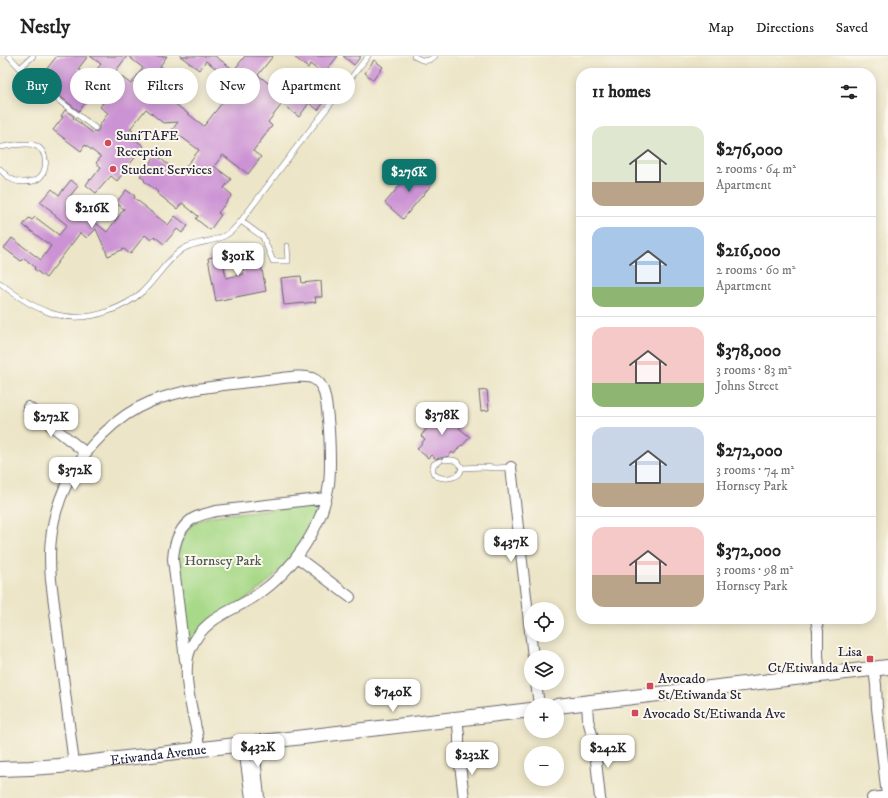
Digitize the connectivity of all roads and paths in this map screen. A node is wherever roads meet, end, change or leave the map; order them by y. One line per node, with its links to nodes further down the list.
1 (9, 56): 6 (lane)
2 (33, 56): 6 (lane)
3 (368, 56): 11 (lane)
4 (414, 56): 5 (lane)
5 (434, 56)
6 (20, 68)
7 (62, 103): 8 (lane)
8 (95, 128)
9 (0, 147): 10 (lane)
10 (0, 169)
11 (241, 220): 12 (lane); 13 (lane)
12 (286, 246)
13 (0, 283)
14 (28, 407): 15 (street)
15 (86, 453): 18 (street); 33 (street)
16 (510, 467): 17 (lane); 22 (street)
17 (462, 468): 17 (lane)
18 (326, 498): 19 (street); 24 (street)
19 (297, 557): 20 (street); 24 (street)
20 (350, 597)
21 (817, 624): 25 (street)
22 (532, 650)
23 (877, 668): 25 (street); 35 (street)
24 (186, 669): 32 (street)
25 (824, 674): 26 (street)
26 (589, 702): 27 (street); 39 (street)
27 (564, 705)
28 (524, 711): 29 (street, Etiwanda Avenue)
29 (454, 719): 30 (street, Etiwanda Avenue); 38 (street)
30 (257, 742): 31 (street, Etiwanda Avenue); 37 (street)
31 (241, 744): 32 (street, Etiwanda Avenue); 36 (street)
32 (196, 749): 33 (street, Etiwanda Avenue)
33 (74, 764): 34 (street, Etiwanda Avenue)
34 (0, 769)
35 (888, 796): 40 (street)
36 (251, 798)
37 (259, 798)
38 (464, 798)
39 (600, 798)
40 (872, 798)

